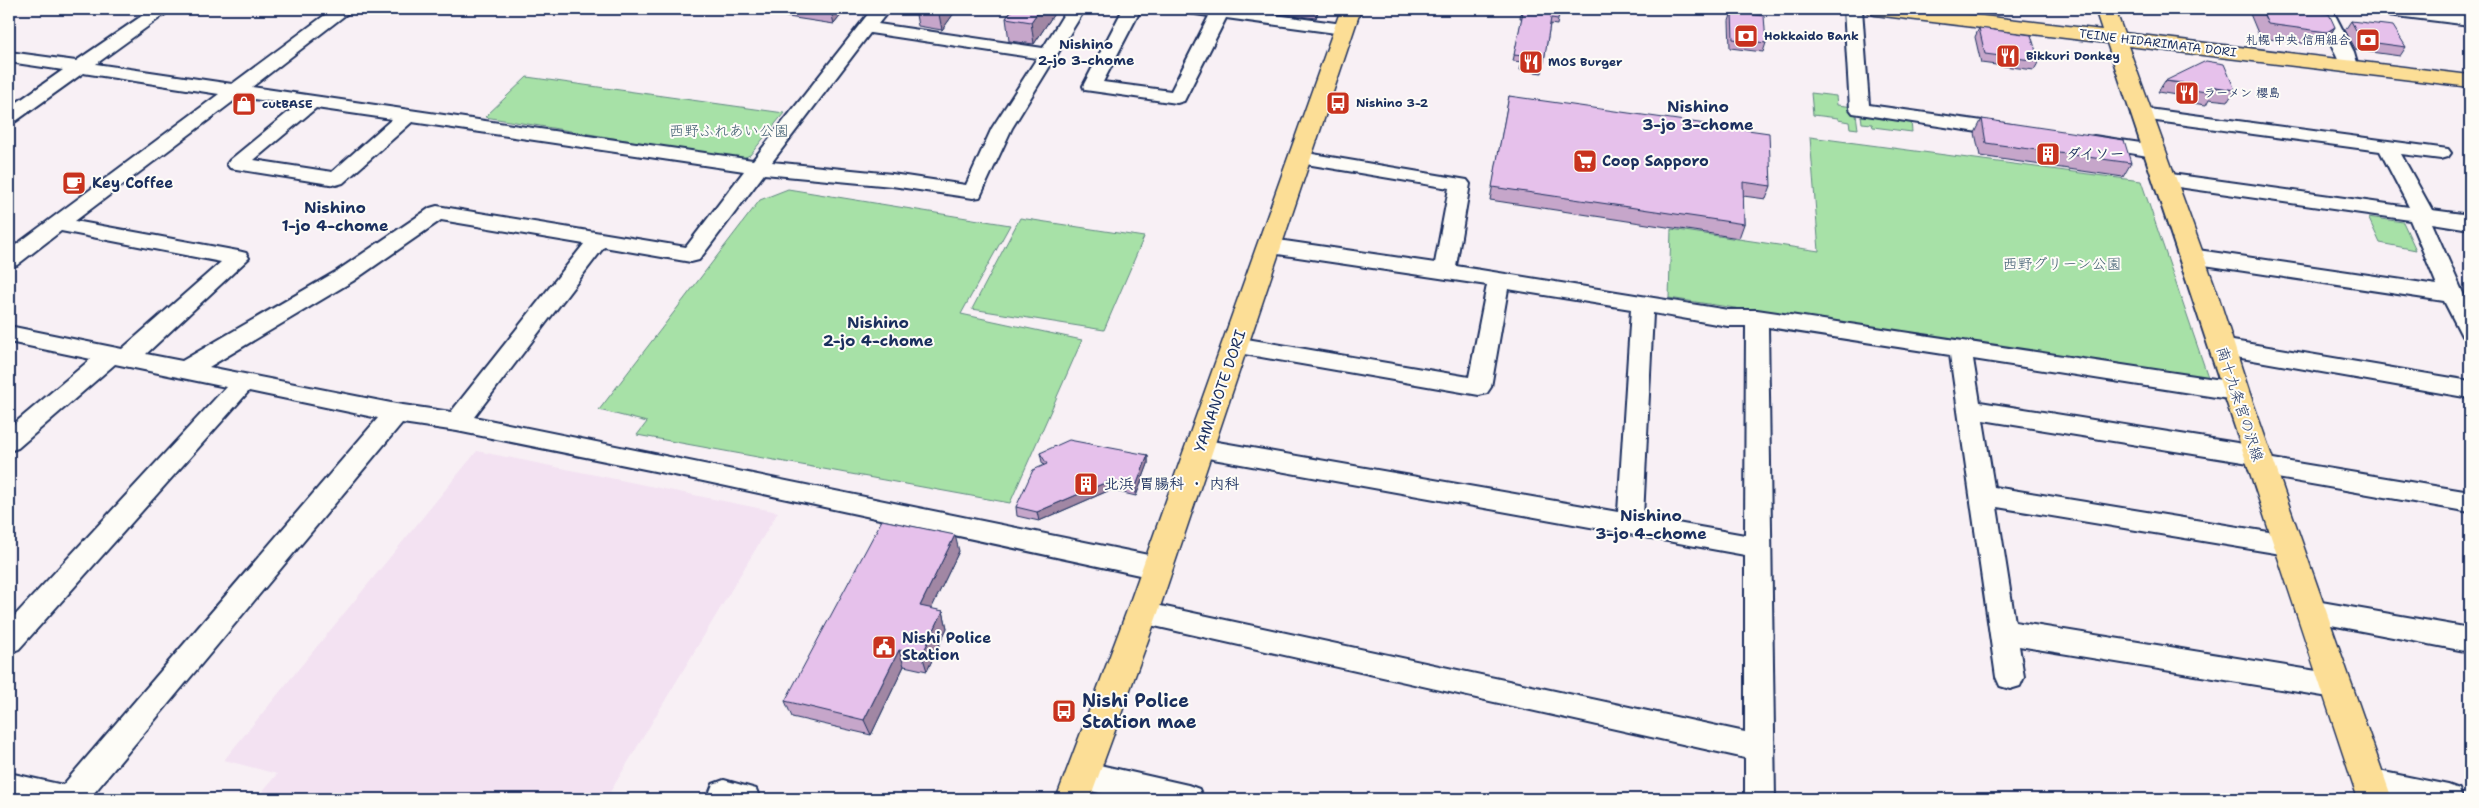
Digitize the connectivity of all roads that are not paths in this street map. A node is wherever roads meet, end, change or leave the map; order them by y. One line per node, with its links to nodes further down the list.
1 (163, 9): 22 (street)
2 (344, 9): 24 (street)
3 (881, 9): 17 (street)
4 (1076, 9): 19 (street)
5 (1132, 9): 12 (street)
6 (1194, 9): 12 (street)
7 (1853, 9): 29 (street)
8 (1875, 9): 14 (main road, TEINE HIDARIMATA DORI)
9 (2105, 9): 18 (main road, 南十九条宮の沢線)
10 (2323, 9): 21 (street)
11 (2380, 9): 13 (street)
12 (1220, 12): 15 (street)
13 (2430, 12): 16 (street)
14 (1944, 13): 18 (main road, TEINE HIDARIMATA DORI)
15 (1347, 19): 34 (main road, YAMANOTE DORI)
16 (2470, 20)
17 (865, 27): 19 (street); 35 (street)
18 (2114, 37): 21 (main road, TEINE HIDARIMATA DORI); 26 (main road, 南十九条宮の沢線)
19 (1048, 54): 35 (street)
20 (9, 57): 22 (street)
21 (2350, 66): 23 (main road, TEINE HIDARIMATA DORI)
22 (80, 67): 24 (street); 28 (street)
23 (2470, 81)
24 (234, 91): 25 (street); 39 (street)
25 (312, 102): 27 (street); 27 (street)
26 (2141, 114): 31 (street); 32 (main road, 南十九条宮の沢線)
27 (407, 116): 35 (street)
28 (9, 117)
29 (2027, 133)
30 (2076, 140): 32 (street)
31 (2387, 146): 33 (street); 37 (street)
32 (2154, 151): 36 (main road, 南十九条宮の沢線)
33 (2440, 153)
34 (1301, 158): 41 (main road, YAMANOTE DORI); 44 (street)
35 (757, 166): 40 (street)
36 (2164, 179): 37 (street); 42 (main road, 南十九条宮の沢線)
37 (2421, 215): 38 (street); 46 (street)
38 (2470, 222)
39 (58, 224): 43 (street); 54 (street)
40 (598, 240): 55 (street); 61 (street)
41 (1271, 246): 44 (street); 51 (main road, YAMANOTE DORI)
42 (2191, 256): 46 (street); 52 (main road, 南十九条宮の沢線)
43 (9, 259)
44 (1444, 272): 45 (street)
45 (1499, 280): 47 (street); 51 (street)
46 (2452, 295): 49 (street)
47 (1642, 305): 48 (street); 67 (street)
48 (1757, 318): 53 (street); 69 (street)
49 (2470, 330)
50 (9, 334): 54 (street)
51 (1235, 345): 63 (main road, YAMANOTE DORI)
52 (2221, 347): 57 (street); 58 (main road, 南十九条宮の沢線)
53 (1960, 348): 58 (street); 59 (street)
54 (119, 357): 55 (street); 62 (street)
55 (186, 370): 56 (street)
56 (244, 382): 60 (street); 75 (street)
57 (2470, 390)
58 (2234, 391): 64 (main road, 南十九条宮の沢線)
59 (1969, 409): 64 (street); 65 (street)
60 (396, 413): 61 (street); 83 (street)
61 (457, 422): 70 (street)
62 (9, 442)
63 (1200, 448): 67 (street); 70 (main road, YAMANOTE DORI)
64 (2258, 460): 66 (street); 68 (main road, 南十九条宮の沢線)
65 (1982, 494): 68 (street); 73 (street)
66 (2470, 502)
67 (1630, 525): 69 (street)
68 (2287, 545): 71 (main road, 南十九条宮の沢線)
69 (1757, 548): 78 (street)
70 (1158, 568): 72 (main road, YAMANOTE DORI)
71 (2310, 611): 74 (street); 77 (main road, 南十九条宮の沢線)
72 (1142, 613): 78 (street); 79 (main road, YAMANOTE DORI)
73 (2003, 632): 76 (street); 77 (street)
74 (2470, 640)
75 (9, 642)
76 (2010, 678)
77 (2335, 686): 81 (main road, 南十九条宮の沢線)
78 (1760, 748): 87 (street)
79 (1078, 787): 86 (street)
80 (9, 788): 82 (street)
81 (2372, 791): 88 (street)
82 (64, 799)
83 (70, 799)
84 (722, 799): 85 (street)
85 (745, 799)
86 (1188, 799)
87 (1760, 799)
88 (2448, 799)

